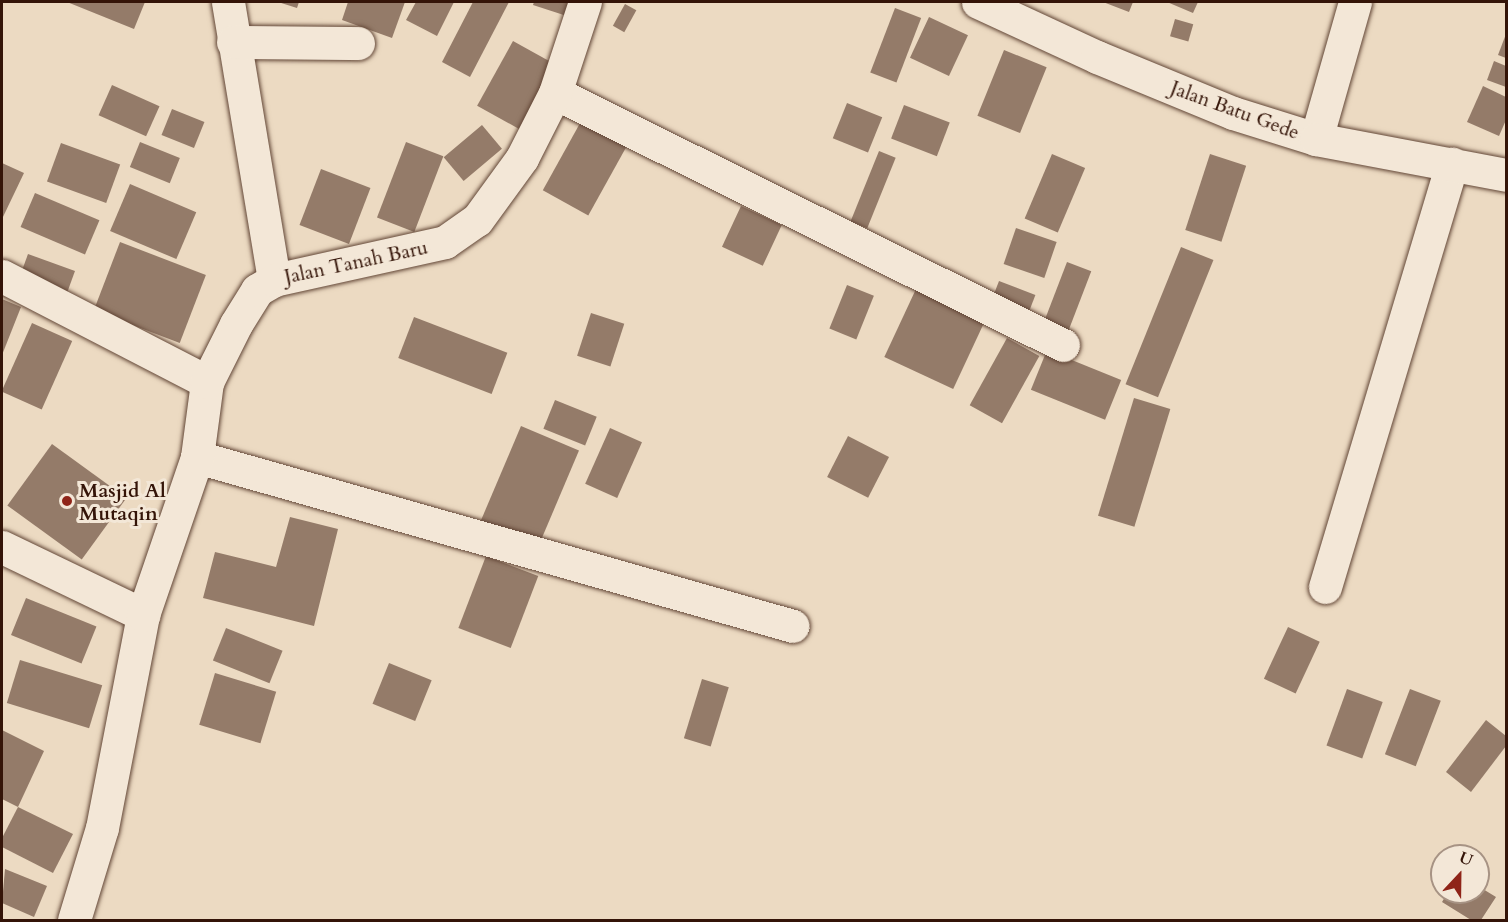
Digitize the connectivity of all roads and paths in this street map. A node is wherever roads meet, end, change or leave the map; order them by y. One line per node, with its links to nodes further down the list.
1 (228, 2): 5 (street)
2 (585, 2): 7 (street)
3 (978, 2): 8 (street, Jalan Batu Gede)
4 (1355, 2): 8 (street)
5 (233, 42): 6 (street); 12 (street)
6 (358, 43)
7 (555, 93): 12 (street, Jalan Tanah Baru); 13 (street)
8 (1316, 139): 9 (street, Jalan Batu Gede)
9 (1452, 165): 10 (street, Jalan Batu Gede); 17 (street)
10 (1506, 175)
11 (2, 276): 14 (street)
12 (274, 280): 14 (street, Jalan Tanah Baru)
13 (1063, 345)
14 (207, 382): 15 (street, Jalan Tanah Baru)
15 (196, 457): 18 (street, Jalan Tanah Baru); 19 (street)
16 (2, 547): 18 (street)
17 (1325, 588)
18 (143, 615): 20 (street, Jalan Tanah Baru)
19 (792, 626)
20 (74, 921)

